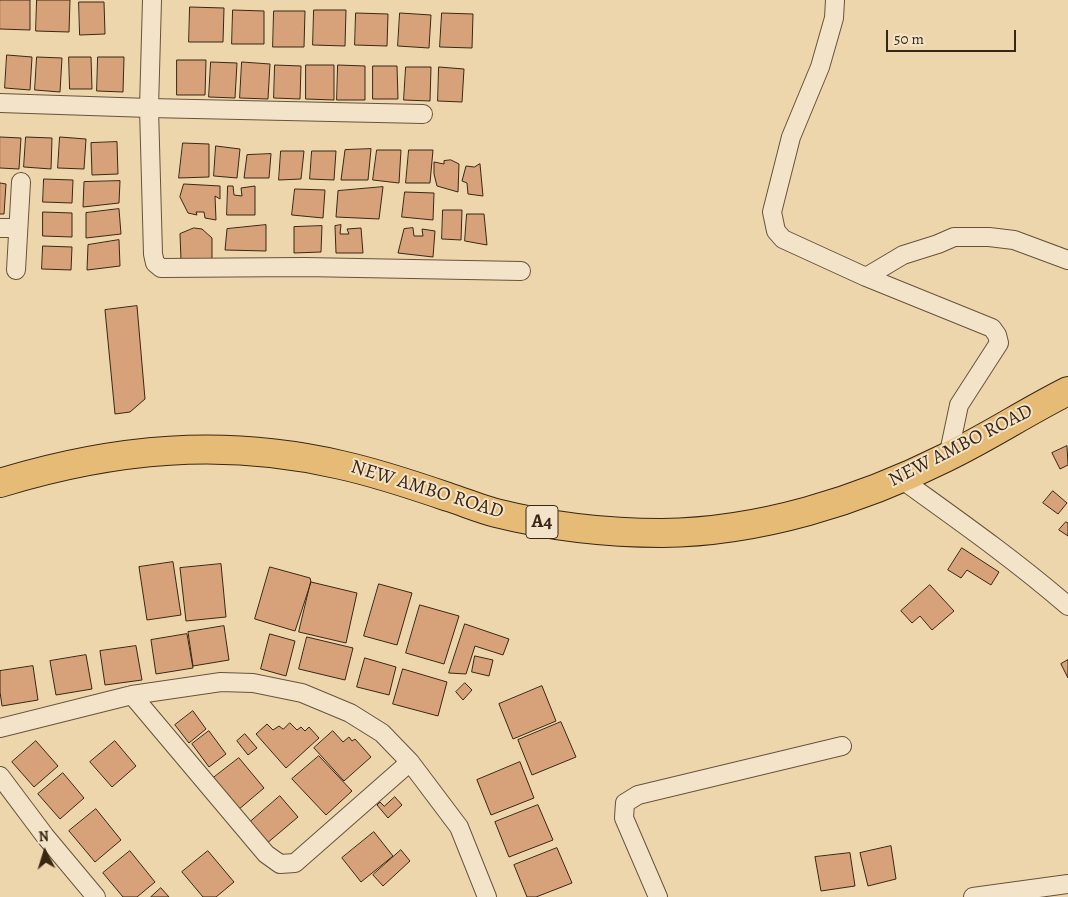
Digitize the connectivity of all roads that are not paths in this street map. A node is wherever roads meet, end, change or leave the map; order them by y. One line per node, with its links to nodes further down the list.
1 (152, 0): 4 (street)
2 (835, 0): 12 (street)
3 (0, 103): 4 (street)
4 (150, 108): 5 (street); 11 (street)
5 (423, 114)
6 (21, 182): 8 (street)
7 (0, 228): 8 (street)
8 (18, 228): 10 (street)
9 (1068, 260): 12 (street)
10 (16, 270)
11 (521, 271)
12 (866, 277): 14 (street)
13 (1068, 392): 14 (main road, NEW AMBO ROAD / A4)
14 (948, 457): 15 (main road, NEW AMBO ROAD / A4)
15 (901, 479): 16 (main road, NEW AMBO ROAD / A4); 17 (street)
16 (0, 483)
17 (1068, 606)
18 (132, 695): 19 (street); 21 (street); 21 (street)
19 (0, 728)
20 (842, 746): 26 (street)
21 (410, 762): 24 (street)
22 (0, 776): 25 (street)
23 (1058, 889): 27 (street)
24 (485, 896)
25 (96, 897)
26 (658, 897)
27 (973, 897)

